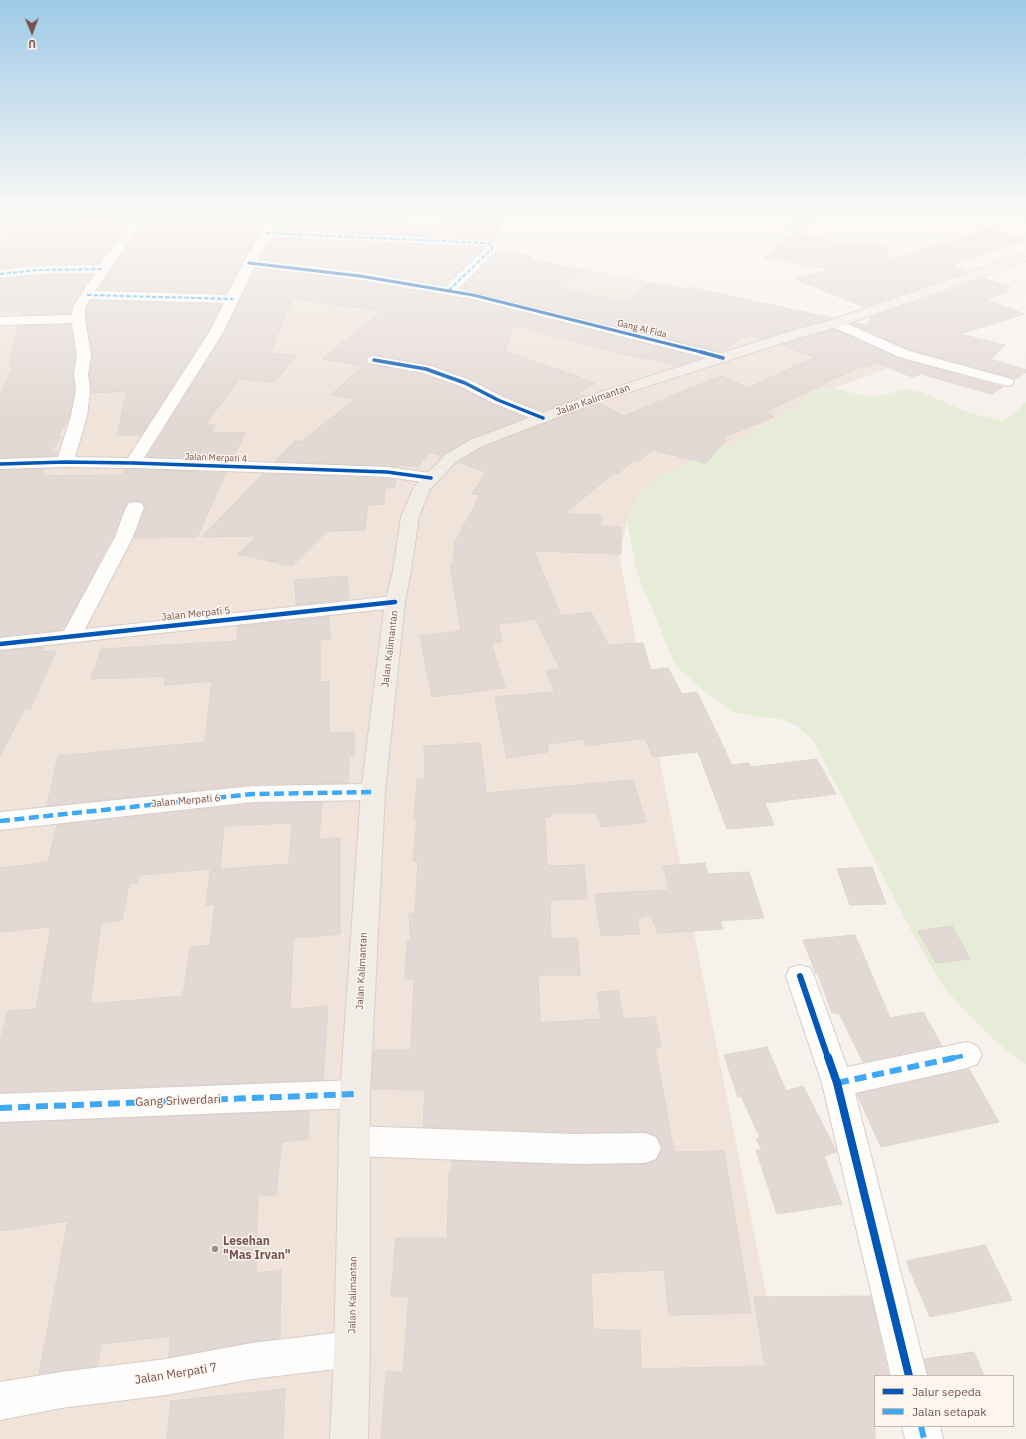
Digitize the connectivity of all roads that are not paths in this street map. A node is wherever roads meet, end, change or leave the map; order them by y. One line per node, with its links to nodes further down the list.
1 (96, 281): 7 (street)
2 (241, 281): 8 (street)
3 (393, 281): 6 (street, Gang Al Fida)
4 (458, 281): 6 (street)
5 (956, 281): 11 (main road, Jalan Kalimantan)
6 (449, 290): 12 (street, Gang Al Fida)
7 (87, 295): 8 (street); 9 (street)
8 (233, 299): 17 (street)
9 (78, 319): 10 (street); 16 (street)
10 (0, 321)
11 (836, 323): 12 (main road, Jalan Kalimantan); 14 (street)
12 (723, 358): 15 (main road, Jalan Kalimantan)
13 (374, 360): 15 (street)
14 (1007, 382)
15 (543, 418): 19 (main road, Jalan Kalimantan)
16 (66, 462): 17 (street, Jalan Merpati 4); 18 (street, Jalan Merpati 4)
17 (133, 463): 19 (street, Jalan Merpati 4)
18 (0, 464)
19 (431, 478): 21 (main road, Jalan Kalimantan)
20 (136, 507): 22 (street)
21 (395, 602): 22 (street, Jalan Merpati 5); 24 (main road, Jalan Kalimantan)
22 (71, 636): 23 (street, Jalan Merpati 5)
23 (0, 644)
24 (373, 792): 25 (street, Jalan Merpati 6); 29 (main road, Jalan Kalimantan)
25 (0, 820)
26 (800, 976): 28 (street)
27 (967, 1055): 28 (street)
28 (837, 1083): 34 (street)
29 (355, 1094): 30 (street, Gang Sriwerdari); 31 (main road, Jalan Kalimantan)
30 (0, 1108)
31 (354, 1141): 32 (street); 33 (main road, Jalan Kalimantan)
32 (645, 1148)
33 (352, 1349): 35 (street, Jalan Merpati 7); 37 (main road, Jalan Kalimantan)
34 (909, 1375)
35 (0, 1401)
36 (921, 1427): 38 (street)
37 (349, 1439)
38 (924, 1439)

